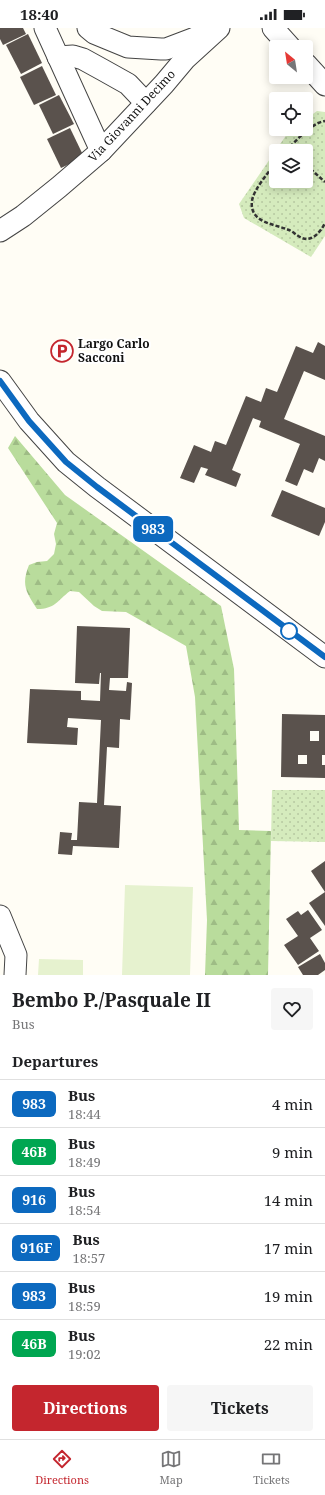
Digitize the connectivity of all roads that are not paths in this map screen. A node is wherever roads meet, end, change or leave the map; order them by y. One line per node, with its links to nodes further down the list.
1 (45, 28): 8 (street)
2 (88, 28): 7 (street)
3 (213, 28): 7 (street)
4 (218, 28): 10 (street, Via Giovanni Decimo)
5 (272, 28): 6 (street)
6 (283, 40)
7 (161, 49): 10 (street)
8 (58, 57): 12 (street); 13 (street)
9 (313, 72): 11 (street)
10 (164, 84): 12 (street, Via Giovanni Decimo)
11 (325, 85)
12 (146, 103): 13 (street, Via Giovanni Decimo)
13 (101, 151): 14 (street, Via Giovanni Decimo)
14 (0, 231)
15 (0, 381): 16 (street)
16 (325, 657)
17 (0, 916): 18 (street)
18 (15, 975)

